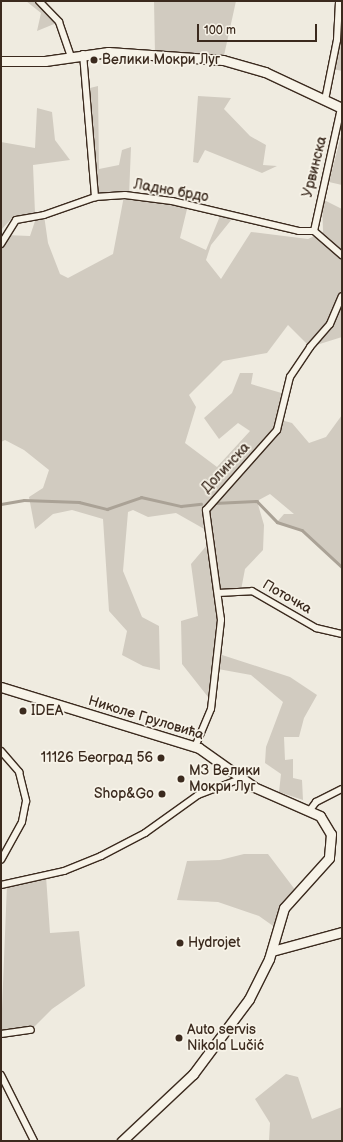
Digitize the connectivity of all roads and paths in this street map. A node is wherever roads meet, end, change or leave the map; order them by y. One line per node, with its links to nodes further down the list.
1 (39, 1): 4 (street)
2 (339, 1): 6 (street)
3 (84, 54): 4 (street); 6 (street); 8 (street)
4 (71, 56): 5 (street)
5 (1, 61)
6 (325, 100): 7 (street)
7 (341, 108): 9 (street, Урвинска)
8 (95, 197): 9 (street, Ладно брдо); 10 (street, Ладно брдо)
9 (314, 231): 11 (street)
10 (1, 244)
11 (342, 255)
12 (342, 296): 13 (street, Долинска)
13 (218, 593): 14 (street, Поточка); 16 (street, Долинска)
14 (342, 634)
15 (1, 687): 16 (street, Николе Груловића)
16 (195, 747): 18 (street, Николе Груловића)
17 (1, 751): 21 (street)
18 (240, 779): 20 (street, Николе Груловића); 22 (street)
19 (342, 789): 20 (street)
20 (310, 810): 24 (street, Николе Груловића)
21 (1, 860)
22 (1, 885)
23 (342, 932): 24 (street)
24 (272, 951): 29 (street, Николе Груловића)
25 (31, 1030): 26 (street)
26 (1, 1034)
27 (1, 1074): 28 (street)
28 (34, 1141)
29 (122, 1141)

